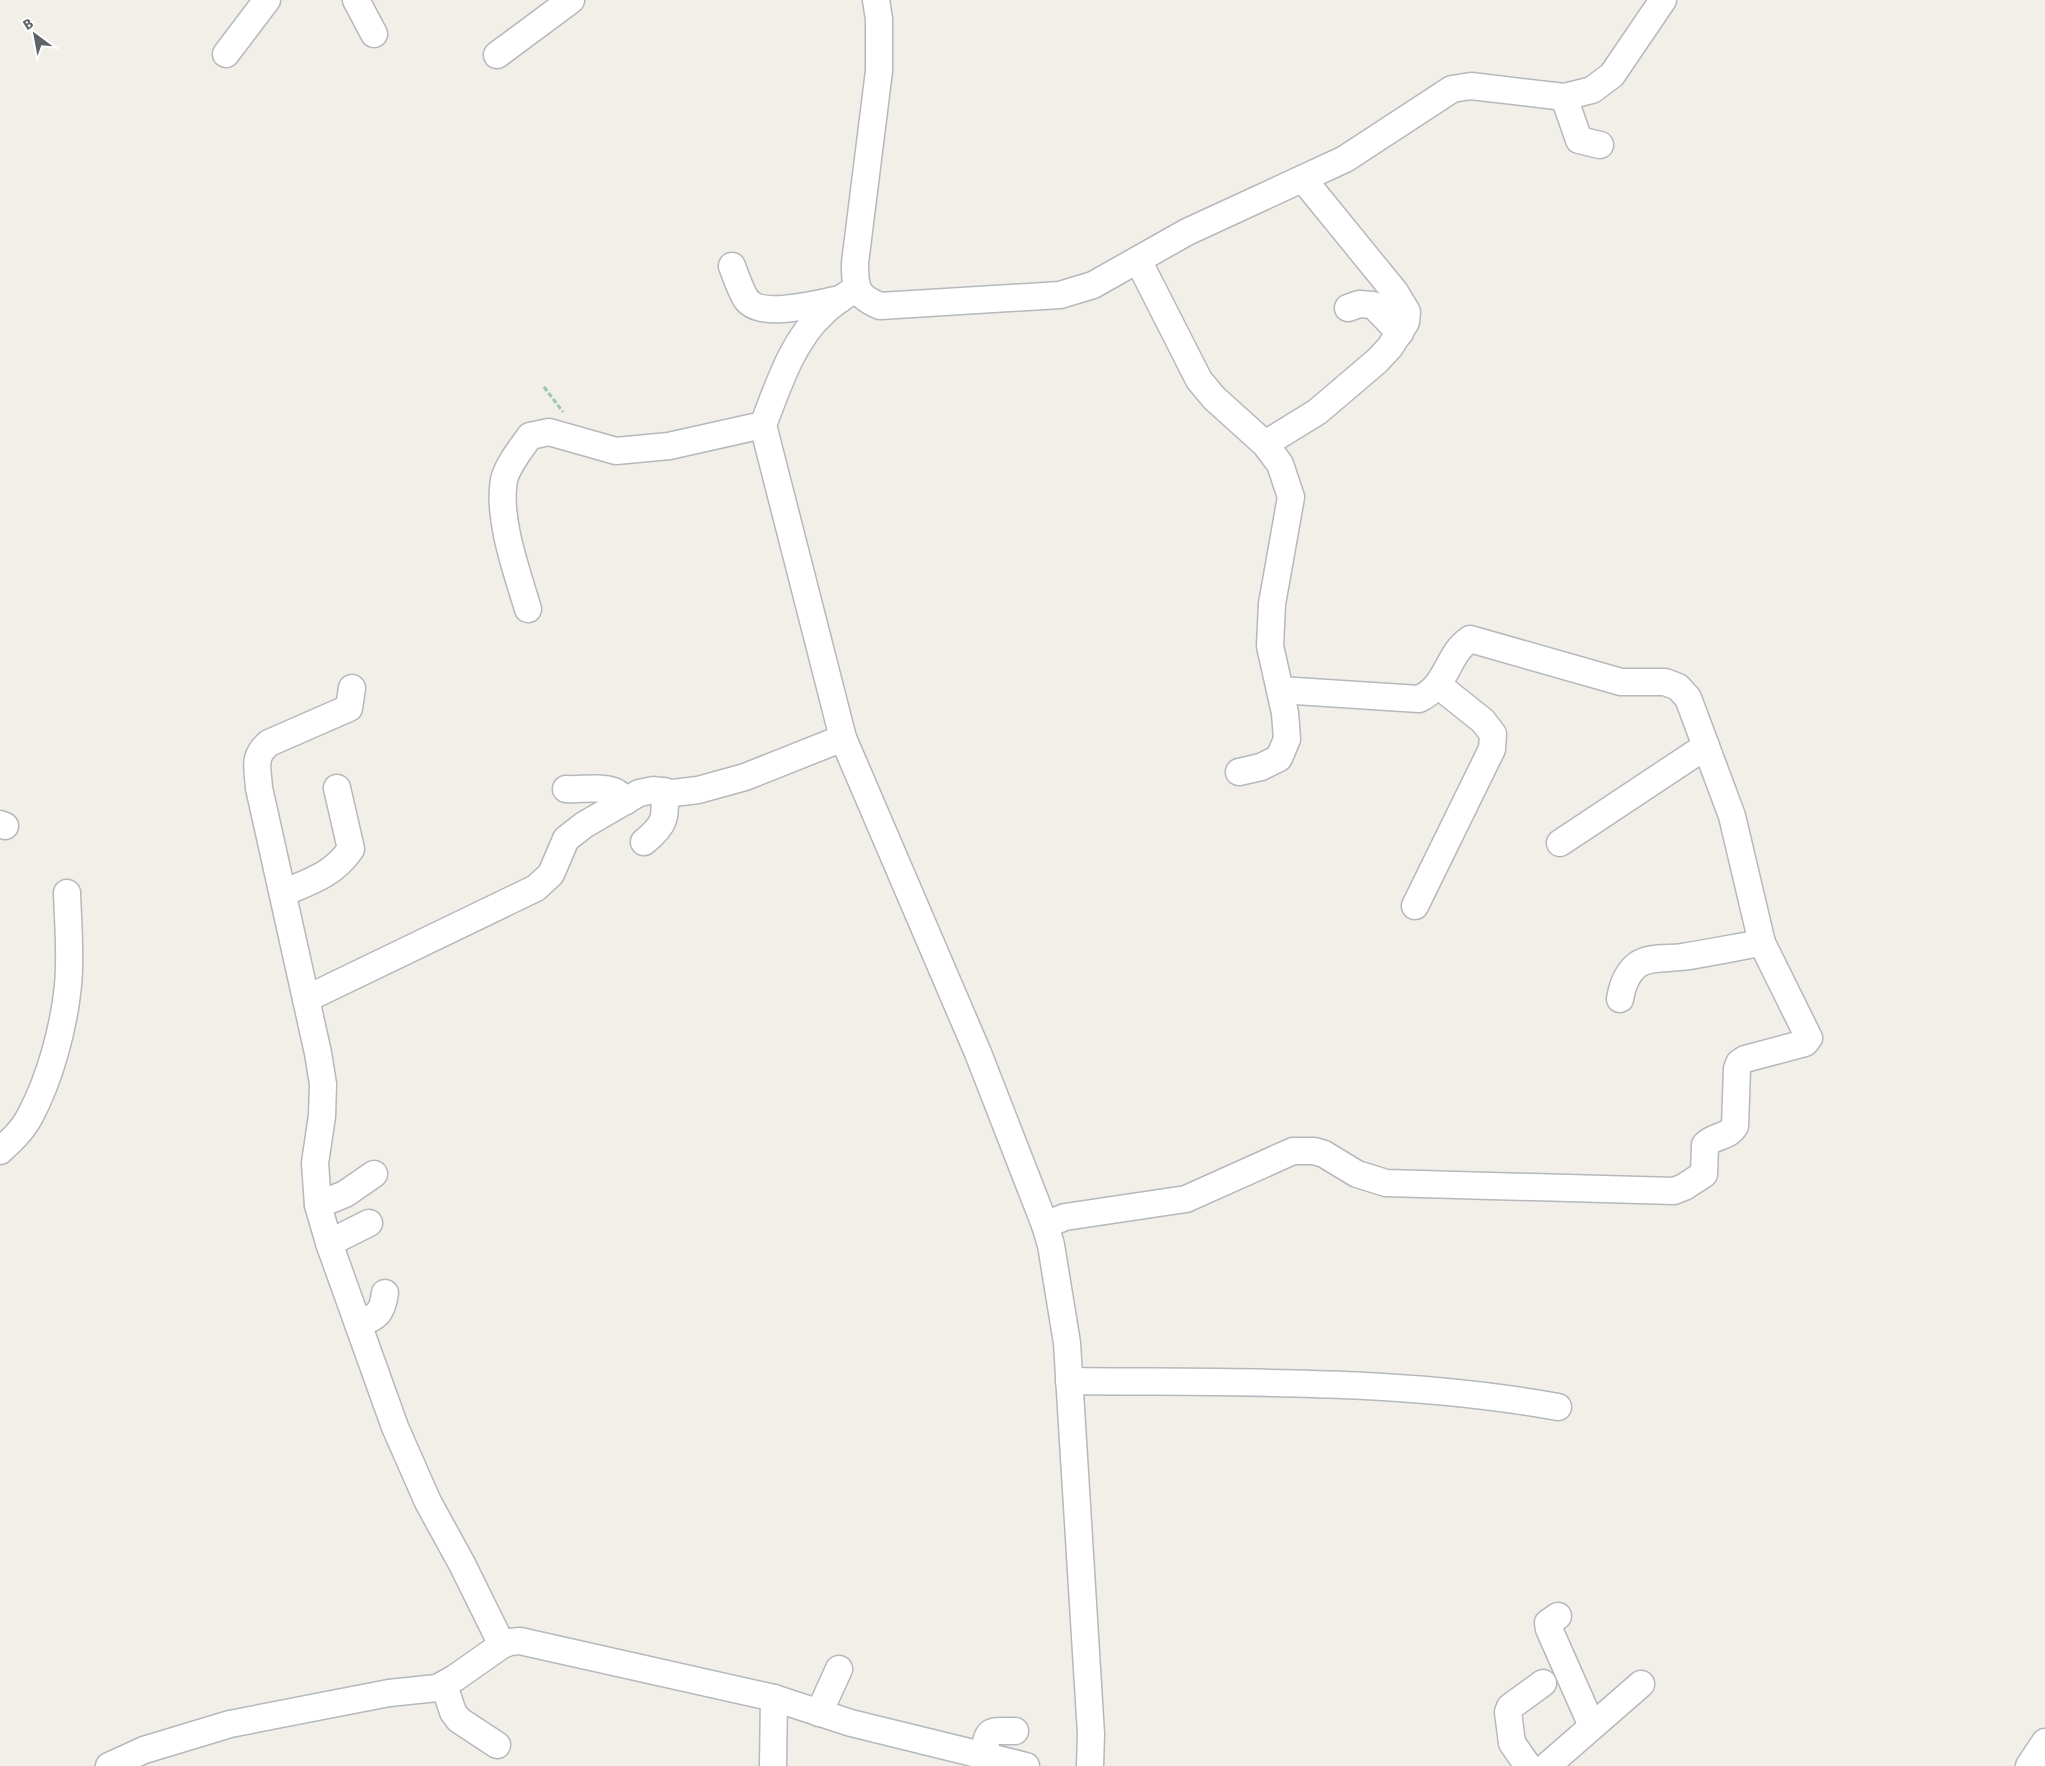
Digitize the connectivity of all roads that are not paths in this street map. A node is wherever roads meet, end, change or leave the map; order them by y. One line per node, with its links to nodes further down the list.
1 (267, 0): 7 (street)
2 (356, 0): 6 (street)
3 (571, 0): 8 (street)
4 (1663, 0): 9 (street)
5 (877, 9): 14 (street)
6 (374, 34)
7 (226, 54)
8 (497, 55)
9 (1564, 97): 10 (street); 11 (street)
10 (1600, 145)
11 (1303, 179): 12 (street); 16 (street)
12 (1138, 260): 14 (street); 18 (street)
13 (732, 266): 14 (street)
14 (849, 293): 17 (street)
15 (1348, 308): 16 (street)
16 (1400, 333): 18 (street)
17 (763, 425): 19 (street); 23 (street)
18 (1265, 444): 22 (street)
19 (528, 609)
20 (1438, 685): 22 (street); 24 (street); 34 (street)
21 (352, 688): 33 (street)
22 (1280, 690): 25 (street)
23 (844, 738): 28 (street); 42 (street)
24 (1706, 746): 31 (street); 35 (street)
25 (1238, 772)
26 (337, 788): 33 (street)
27 (566, 789): 29 (street)
28 (664, 791): 29 (street); 30 (street)
29 (626, 801): 36 (street)
30 (644, 842)
31 (1560, 844)
32 (67, 893): 38 (street)
33 (283, 893): 36 (street)
34 (1415, 906)
35 (1762, 943): 37 (street); 42 (street)
36 (306, 998): 40 (street)
37 (1620, 999)
38 (0, 1151)
39 (374, 1174): 40 (street)
40 (318, 1205): 43 (street)
41 (369, 1224): 43 (street)
42 (1045, 1225): 46 (street)
43 (329, 1243): 45 (street)
44 (385, 1293): 45 (street)
45 (358, 1324): 49 (street)
46 (1069, 1381): 47 (street); 64 (street)
47 (1558, 1407)
48 (1558, 1616): 56 (street)
49 (502, 1645): 53 (street); 54 (street)
50 (839, 1669): 55 (street)
51 (1543, 1683): 65 (street)
52 (1641, 1684): 56 (street)
53 (444, 1685): 59 (street); 61 (street)
54 (774, 1698): 55 (street); 62 (street)
55 (819, 1712): 60 (street)
56 (1592, 1726): 66 (street)
57 (1015, 1731): 60 (street)
58 (2045, 1742): 67 (street)
59 (497, 1745)
60 (984, 1755): 63 (street)
61 (110, 1766)
62 (773, 1766)
63 (1026, 1766)
64 (1090, 1766)
65 (1528, 1766)
66 (1547, 1766)
67 (2029, 1766)

